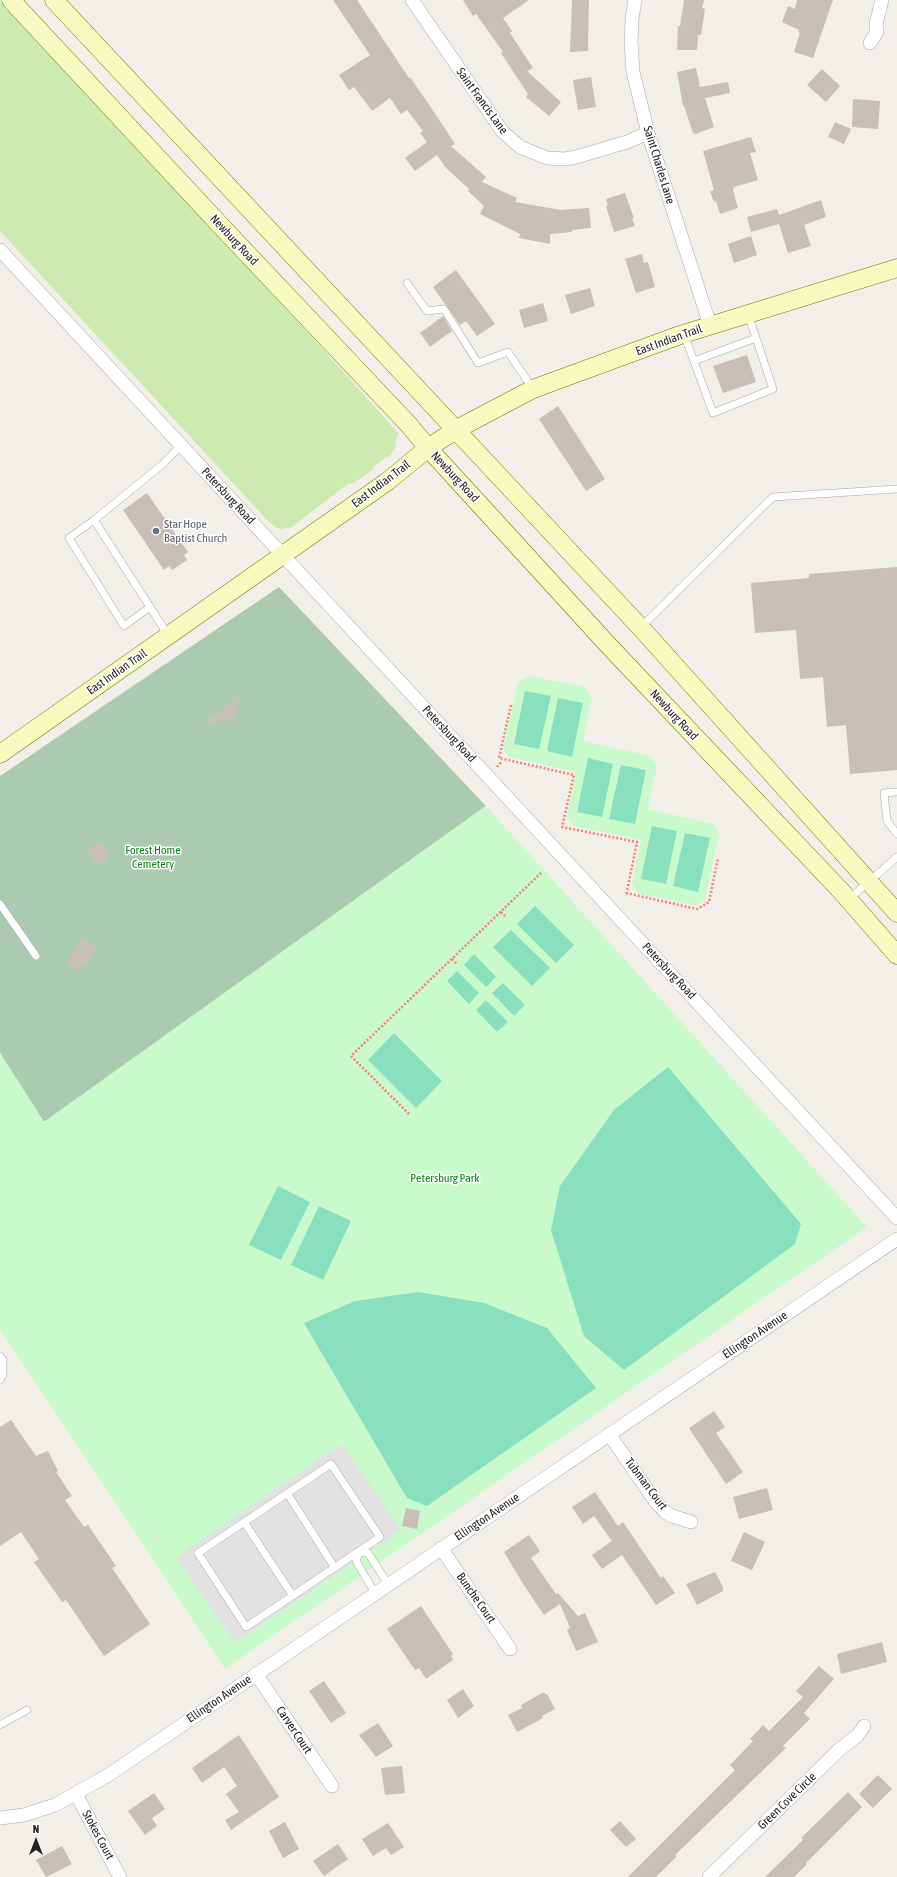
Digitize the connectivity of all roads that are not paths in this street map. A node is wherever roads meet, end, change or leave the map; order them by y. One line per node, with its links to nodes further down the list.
1 (11, 0): 19 (main road, Newburg Road)
2 (54, 0): 17 (main road)
3 (412, 0): 7 (street, Saint Francis Lane)
4 (635, 0): 7 (street, Saint Charles Lane)
5 (882, 0): 6 (street)
6 (870, 43)
7 (648, 134): 12 (street, Saint Charles Lane)
8 (0, 250): 18 (street, Petersburg Road)
9 (897, 268): 11 (main road, East Indian Trail)
10 (407, 284): 16 (lane)
11 (748, 314): 12 (main road, East Indian Trail); 14 (lane)
12 (710, 325): 13 (main road, East Indian Trail)
13 (684, 334): 15 (lane); 16 (main road, East Indian Trail)
14 (756, 338): 15 (lane); 15 (lane)
15 (694, 361)
16 (533, 389): 17 (main road, East Indian Trail)
17 (457, 429): 19 (main road, East Indian Trail); 24 (main road)
18 (181, 445): 21 (lane); 22 (street, Petersburg Road)
19 (428, 448): 22 (main road, East Indian Trail); 31 (main road, Newburg Road)
20 (897, 489): 24 (lane)
21 (94, 520): 23 (lane); 23 (lane)
22 (283, 555): 25 (main road, East Indian Trail); 36 (street, Petersburg Road)
23 (150, 607): 25 (lane)
24 (641, 628): 30 (main road)
25 (168, 636): 26 (main road, East Indian Trail)
26 (0, 754)
27 (897, 792): 28 (lane)
28 (897, 834)
29 (897, 857): 30 (lane)
30 (869, 882): 31 (lane); 33 (main road)
31 (848, 900): 34 (main road, Newburg Road)
32 (0, 904): 35 (lane)
33 (897, 913)
34 (897, 955)
35 (36, 956)
36 (897, 1218)
37 (897, 1239): 40 (street, Ellington Avenue)
38 (0, 1356): 39 (lane)
39 (0, 1380)
40 (609, 1434): 43 (street, Tubman Court); 44 (street, Ellington Avenue)
41 (287, 1493): 42 (lane); 45 (lane); 46 (lane)
42 (244, 1522): 49 (lane); 49 (lane)
43 (691, 1522)
44 (441, 1548): 47 (street, Ellington Avenue); 50 (street, Bunche Court)
45 (359, 1552): 46 (lane); 47 (lane); 48 (lane)
46 (335, 1568): 49 (lane)
47 (388, 1584): 48 (street, Ellington Avenue)
48 (375, 1593): 51 (street, Ellington Avenue)
49 (293, 1596)
50 (510, 1649)
51 (256, 1674): 55 (street, Carver Court); 56 (street, Ellington Avenue)
52 (26, 1710): 53 (lane)
53 (0, 1725)
54 (864, 1726): 59 (street, Green Cove Circle)
55 (332, 1786)
56 (76, 1794): 57 (street, Ellington Avenue); 58 (street, Stokes Court)
57 (0, 1818)
58 (120, 1877)
59 (709, 1877)

